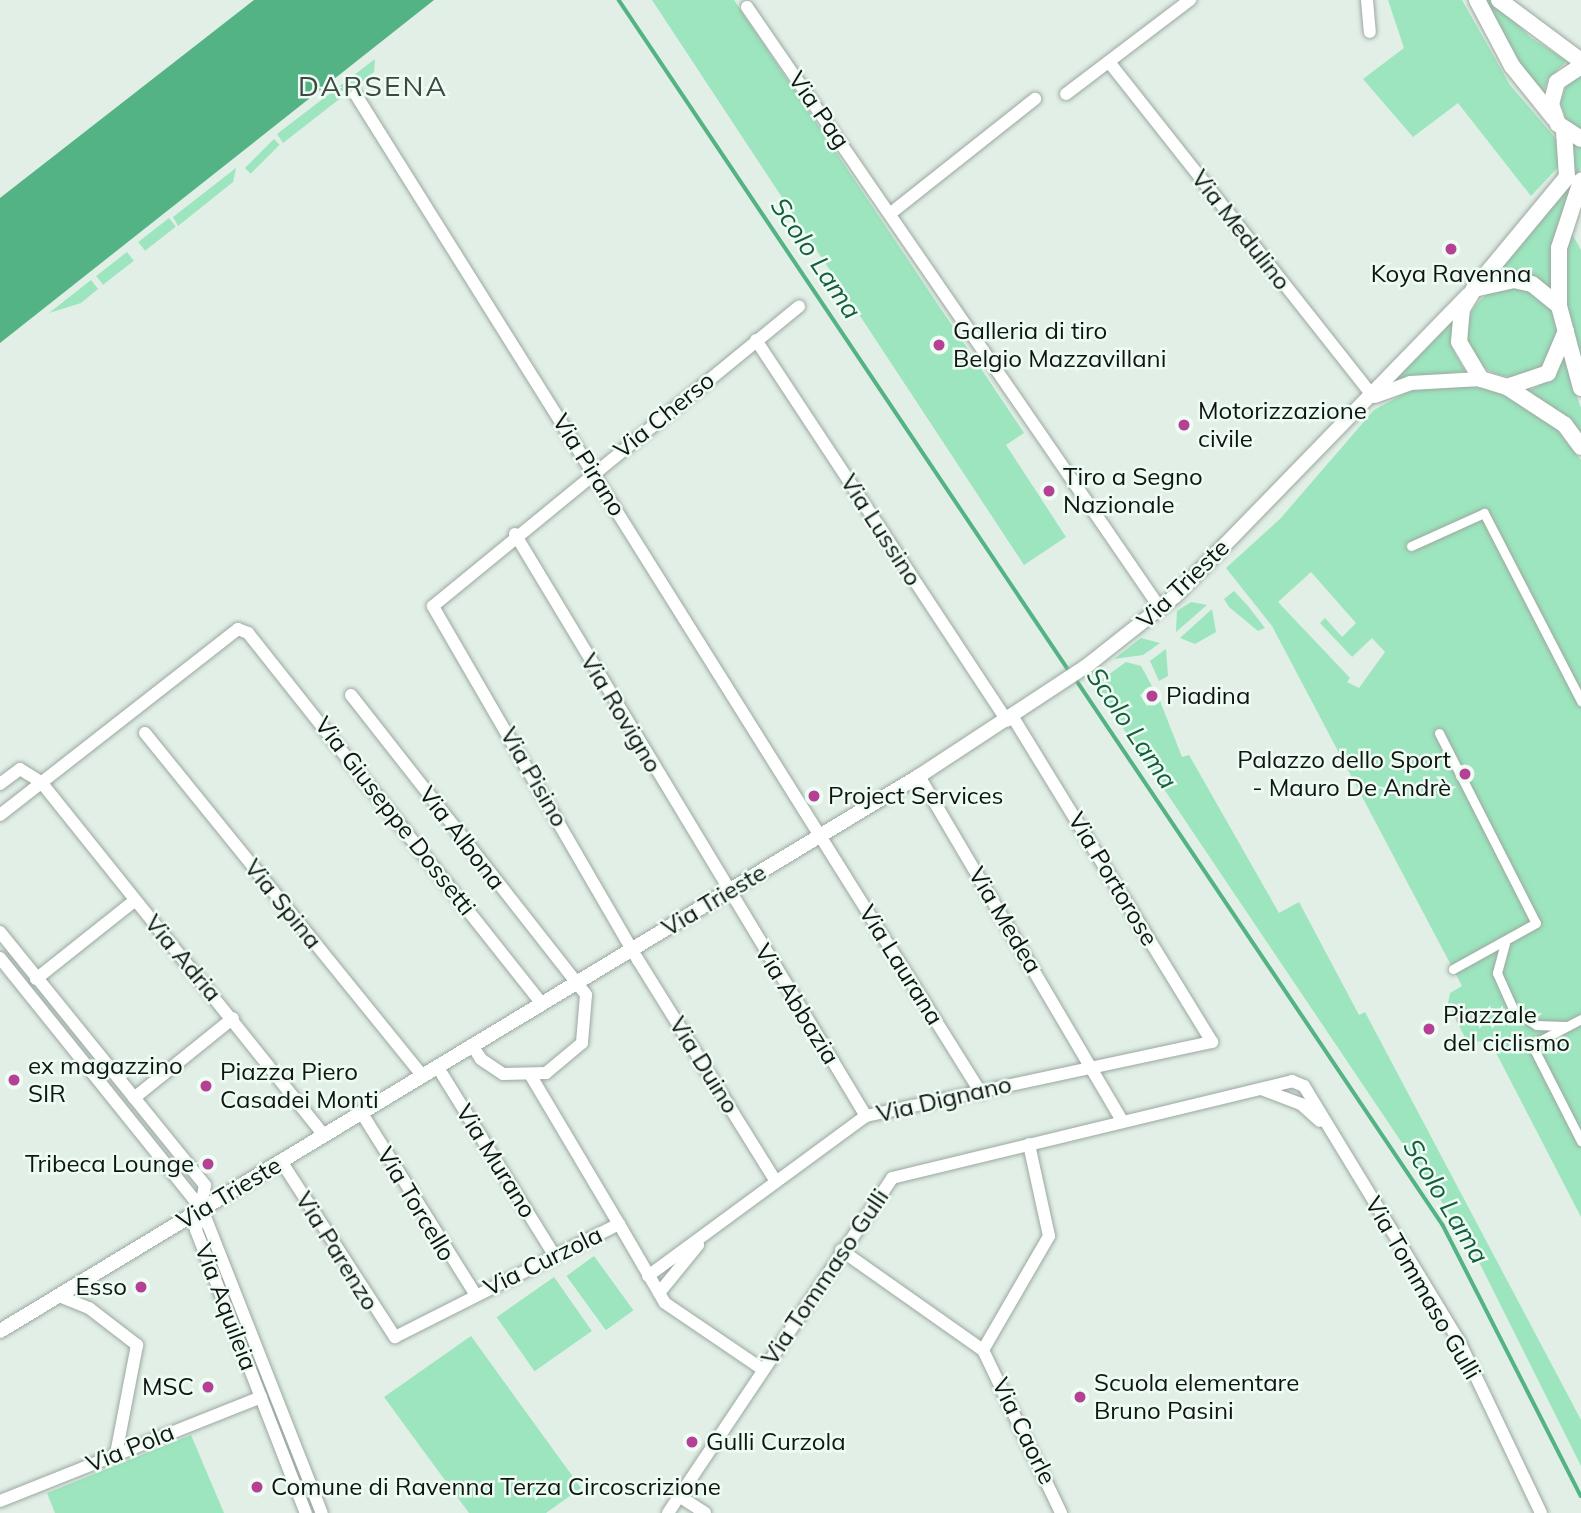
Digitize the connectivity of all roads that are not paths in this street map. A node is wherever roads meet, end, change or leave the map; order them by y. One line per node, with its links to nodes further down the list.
1 (1190, 0): 7 (street)
2 (1367, 0): 6 (street)
3 (1477, 0): 12 (main road)
4 (1499, 0): 8 (main road)
5 (747, 7): 15 (street, Via Pag)
6 (1370, 32)
7 (1110, 62): 9 (street); 24 (street, Via Medulino)
8 (1581, 64): 12 (main road, Via Trieste)
9 (1066, 94)
10 (356, 95): 26 (street, Via Pirano)
11 (1035, 99): 15 (street)
12 (1559, 124): 13 (main road); 16 (main road, Via Trieste)
13 (1581, 139)
14 (1581, 181): 18 (main road)
15 (891, 213): 30 (street, Via Pag)
16 (1471, 292): 18 (main road); 21 (main road); 24 (street, Via Trieste)
17 (799, 306): 20 (street, Via Cherso)
18 (1559, 306): 19 (main road)
19 (1566, 331): 22 (main road); 23 (main road)
20 (756, 340): 26 (street, Via Cherso); 33 (street, Via Lussino)
21 (1481, 379): 22 (main road); 24 (street, Via Trieste)
22 (1507, 387): 25 (main road)
23 (1581, 387)
24 (1373, 396): 30 (street, Via Trieste)
25 (1581, 447)
26 (594, 472): 27 (street, Via Cherso); 40 (street, Via Pirano)
27 (515, 534): 29 (street, Via Cherso); 41 (street, Via Rovigno)
28 (1410, 546): 32 (street)
29 (433, 606): 45 (street, Via Pisino)
30 (1160, 608): 33 (street, Via Trieste)
31 (351, 695): 49 (street, Via Albona)
32 (1581, 701)
33 (1010, 719): 36 (street, Via Trieste); 54 (street, Via Portorose)
34 (145, 733): 58 (street, Via Spina)
35 (1439, 733): 44 (street)
36 (919, 776): 40 (street, Via Trieste); 57 (street, Via Medea)
37 (41, 782): 38 (street); 39 (street); 42 (street, Via Adria); 50 (street, Via Giuseppe Dossetti)
38 (0, 784)
39 (0, 815)
40 (820, 836): 41 (street, Via Trieste); 60 (street, Via Laurana)
41 (727, 892): 45 (street, Via Trieste); 63 (street, Via Abbazia)
42 (134, 901): 48 (street); 51 (street, Via Adria)
43 (0, 932): 48 (street)
44 (1505, 941): 47 (street); 53 (street)
45 (633, 950): 49 (street, Via Trieste); 70 (street, Via Duino)
46 (0, 958): 71 (street)
47 (1453, 969)
48 (36, 979): 61 (street)
49 (575, 979): 50 (street, Via Trieste); 59 (street, Via Albona)
50 (540, 1002): 55 (street, Via Trieste)
51 (233, 1018): 61 (street); 66 (street, Via Adria)
52 (1581, 1019): 53 (street)
53 (1570, 1025): 67 (street)
54 (1212, 1042): 57 (street, Via Dignano)
55 (472, 1045): 56 (street, Via Trieste); 59 (street)
56 (437, 1066): 58 (street, Via Trieste); 75 (street, Via Murano)
57 (1093, 1067): 60 (street, Via Dignano); 64 (street, Via Medea); 65 (street, Via Medea)
58 (422, 1074): 62 (street, Via Trieste)
59 (531, 1076): 72 (street)
60 (981, 1093): 63 (street, Via Dignano)
61 (134, 1098): 71 (street)
62 (360, 1112): 66 (street, Via Trieste); 78 (street, Via Torcello)
63 (866, 1116): 70 (street, Via Dignano)
64 (1122, 1119): 65 (street, Via Tommaso Gulli); 88 (street, Via Tommaso Gulli)
65 (1105, 1125): 68 (street, Via Tommaso Gulli)
66 (323, 1135): 69 (street, Via Trieste)
67 (1581, 1141)
68 (1029, 1143): 74 (street, Via Tommaso Gulli); 82 (street, Via Caorle)
69 (281, 1161): 71 (street, Via Trieste); 81 (street, Via Parenzo)
70 (775, 1180): 73 (street, Via Dignano)
71 (202, 1209): 79 (street, Via Trieste); 84 (street, Via Aquileia); 90 (street, Via Aquileia)
72 (616, 1219): 75 (street, Via Curzola); 76 (street, Via Curzola)
73 (709, 1231): 76 (street, Via Dignano); 77 (street, Via Dignano)
74 (841, 1250): 82 (street, Via Caorle); 83 (street, Via Tommaso Gulli)
75 (555, 1256): 78 (street, Via Curzola)
76 (648, 1276): 77 (street, Via Curzola)
77 (659, 1293): 83 (street, Via Curzola)
78 (475, 1294): 81 (street, Via Curzola)
79 (59, 1296): 80 (street, Via Trieste); 85 (street)
80 (0, 1331)
81 (395, 1337)
82 (983, 1350): 93 (street, Via Caorle)
83 (762, 1369): 86 (street, Via Tommaso Gulli)
84 (261, 1397): 85 (street, Via Pola); 89 (street, Via Aquileia)
85 (116, 1454): 87 (street, Via Pola)
86 (679, 1496): 91 (street, Via Tommaso Gulli); 92 (street)
87 (0, 1501)
88 (1539, 1511)
89 (306, 1513)
90 (322, 1513)
91 (668, 1513)
92 (705, 1513)
93 (1061, 1513)

